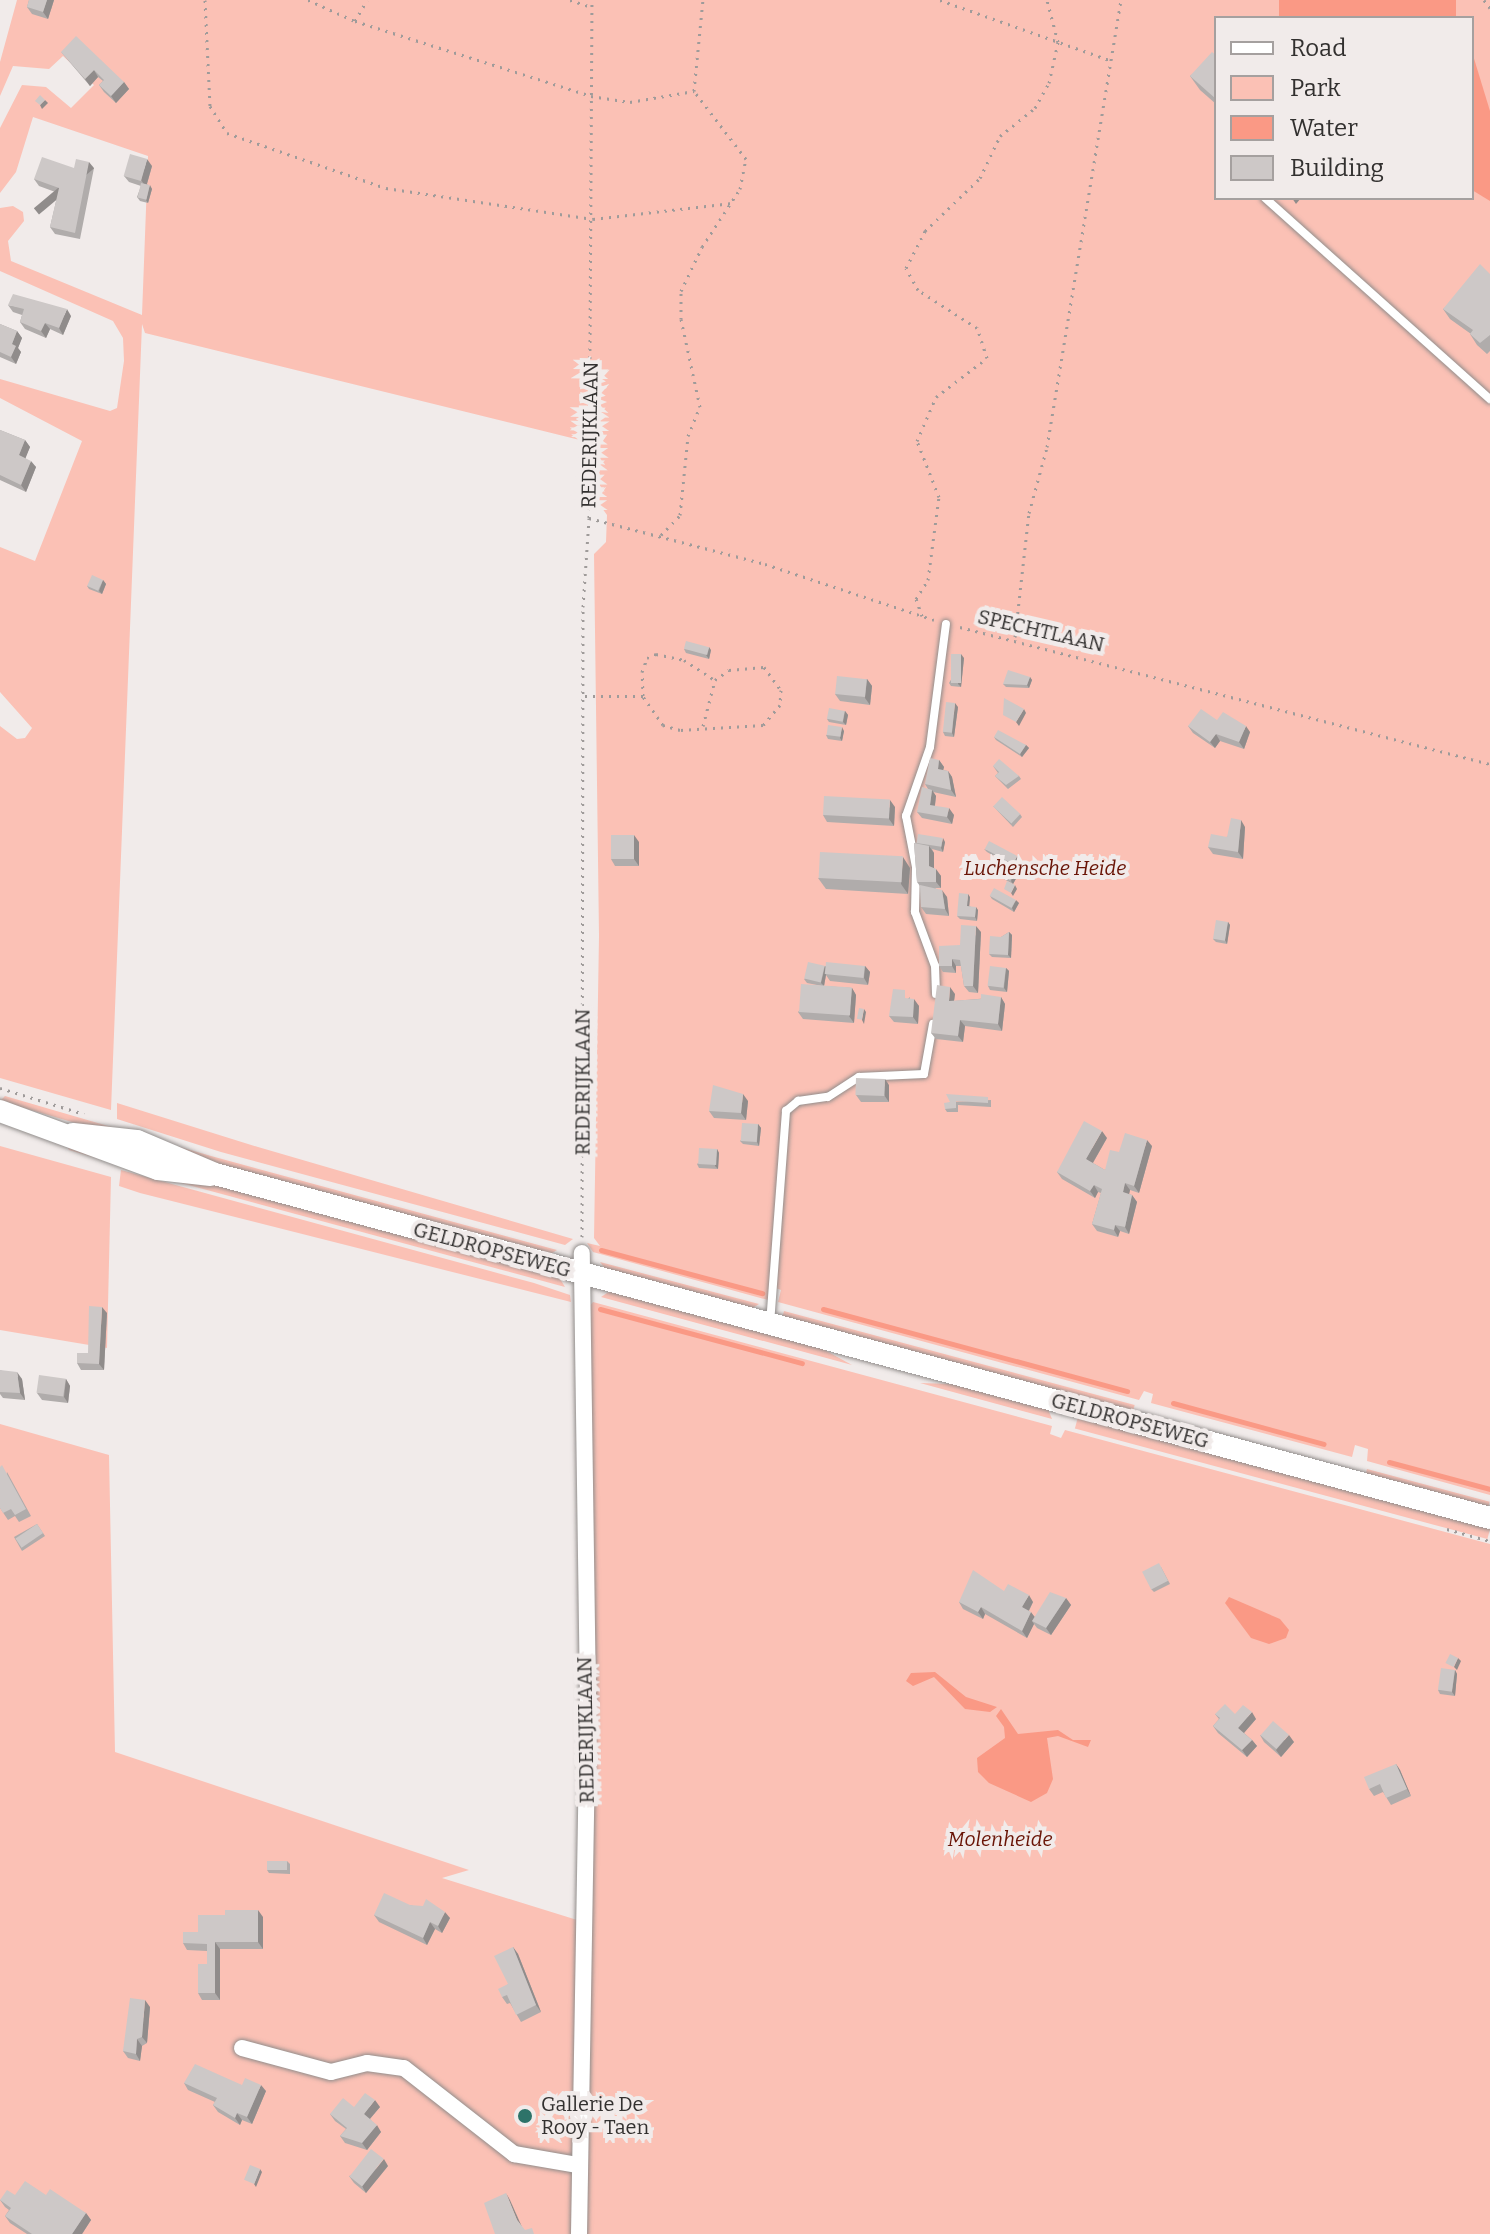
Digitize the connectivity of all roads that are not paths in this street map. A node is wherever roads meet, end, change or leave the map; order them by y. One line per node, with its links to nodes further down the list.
1 (1267, 200): 2 (lane)
2 (1490, 399)
3 (946, 624): 6 (lane)
4 (0, 1111): 5 (main road, GELDROPSEWEG)
5 (582, 1264): 6 (main road, GELDROPSEWEG); 9 (street, REDERIJKLAAN)
6 (769, 1325): 7 (main road, GELDROPSEWEG)
7 (1490, 1518)
8 (242, 2048): 9 (street)
9 (578, 2165): 10 (street, REDERIJKLAAN)
10 (579, 2234)

